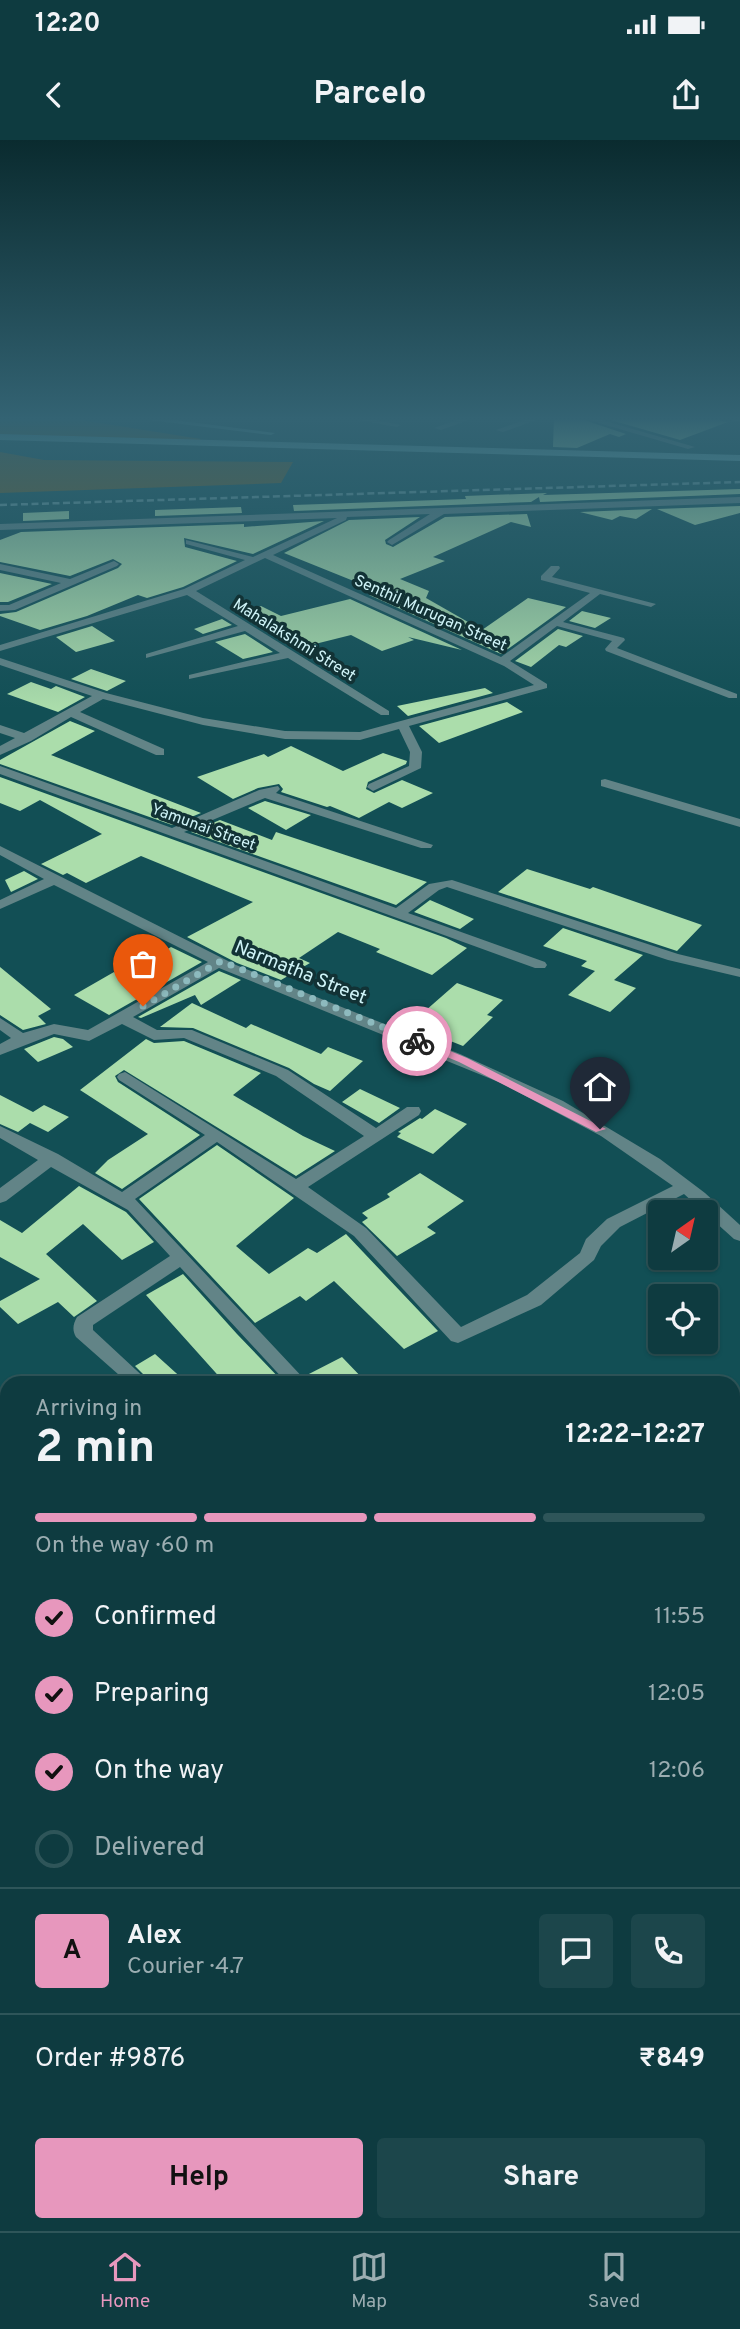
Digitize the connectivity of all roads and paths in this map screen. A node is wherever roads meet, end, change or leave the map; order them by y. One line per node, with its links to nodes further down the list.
1 (392, 514): 3 (street)
2 (437, 514): 6 (street)
3 (349, 515): 4 (street); 7 (street)
4 (0, 529)
5 (189, 542): 7 (street, Senthil Murugan Street)
6 (392, 542)
7 (260, 557): 13 (street); 22 (street, Senthil Murugan Street)
8 (114, 564): 11 (street)
9 (0, 567): 11 (street)
10 (555, 568): 12 (street)
11 (70, 582): 15 (street)
12 (594, 590): 14 (street); 16 (street)
13 (188, 591): 17 (street, Mahalakshmi Street); 18 (street)
14 (650, 604)
15 (0, 608)
16 (556, 623): 22 (street); 25 (street)
17 (247, 627): 19 (street, Mahalakshmi Street); 20 (street)
18 (0, 648)
19 (290, 654): 23 (street); 27 (street, Mahalakshmi Street)
20 (150, 656)
21 (0, 661): 24 (street)
22 (502, 661): 28 (street, Senthil Murugan Street)
23 (193, 677)
24 (102, 695): 26 (street); 28 (street)
25 (733, 695)
26 (71, 712): 30 (street); 32 (street)
27 (385, 713)
28 (402, 724): 36 (street)
29 (0, 729): 30 (street)
30 (27, 738): 31 (street)
31 (0, 751)
32 (160, 752)
33 (0, 770): 39 (street, Yamunai Street)
34 (605, 783): 38 (street)
35 (279, 786): 37 (street)
36 (373, 787)
37 (263, 793): 39 (street); 40 (street)
38 (740, 823)
39 (171, 833): 44 (street, Yamunai Street)
40 (426, 845)
41 (0, 850): 42 (street, Narmatha Street)
42 (54, 880): 43 (street); 45 (street, Narmatha Street)
43 (0, 905)
44 (396, 915): 46 (street, Yamunai Street); 47 (street)
45 (221, 961): 48 (street); 59 (street, Narmatha Street)
46 (540, 965)
47 (740, 973)
48 (123, 1018): 50 (street); 56 (street)
49 (0, 1023): 50 (street)
50 (22, 1039): 51 (street)
51 (0, 1050)
52 (125, 1077): 55 (street)
53 (413, 1111): 56 (street)
54 (0, 1131): 57 (street)
55 (216, 1135): 58 (street); 61 (street)
56 (376, 1136): 58 (street)
57 (52, 1158): 60 (street); 61 (street)
58 (296, 1187): 59 (street)
59 (685, 1187): 62 (street, Narmatha Street)
60 (0, 1197)
61 (123, 1199): 63 (street)
62 (740, 1235)
63 (181, 1258): 64 (street); 65 (street)
64 (132, 1376)
65 (292, 1376)

